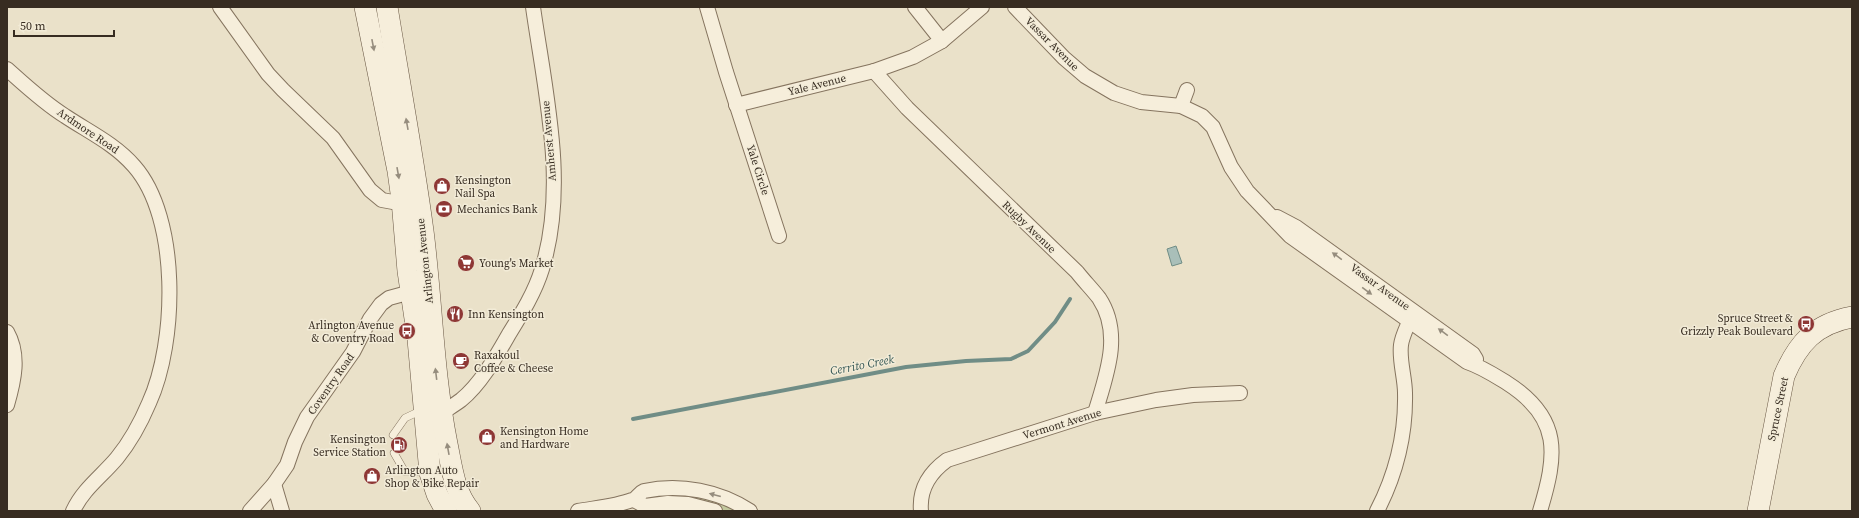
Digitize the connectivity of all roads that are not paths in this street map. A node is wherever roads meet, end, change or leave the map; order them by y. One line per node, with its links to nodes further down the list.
1 (220, 7): 16 (street)
2 (365, 7): 12 (main road, Arlington Avenue, one-way to 12)
3 (387, 7): 12 (main road, Arlington Avenue)
4 (533, 7): 27 (street, Amherst Avenue)
5 (707, 7): 14 (street)
6 (915, 7): 9 (street)
7 (982, 7): 9 (street, Yale Avenue)
8 (1015, 7): 15 (street, Vassar Avenue)
9 (942, 41): 11 (street, Yale Avenue)
10 (7, 69): 33 (street, Ardmore Road)
11 (874, 71): 14 (street, Yale Avenue); 26 (street, Rugby Avenue)
12 (388, 74): 16 (main road, Arlington Avenue, one-way to 16); 27 (main road, Arlington Avenue, one-way to 12)
13 (1187, 90): 15 (street)
14 (736, 105): 18 (street, Yale Circle)
15 (1181, 106): 17 (street, Vassar Avenue)
16 (402, 200): 19 (main road, Arlington Avenue)
17 (1271, 215): 21 (street, Vassar Avenue, one-way to 21); 23 (street, Vassar Avenue, one-way to 17)
18 (779, 236)
19 (411, 292): 27 (main road, Arlington Avenue); 31 (street, Coventry Road)
20 (1852, 317): 44 (main road, Spruce Street)
21 (1409, 322): 23 (street, Vassar Avenue); 42 (street)
22 (7, 332): 25 (street)
23 (1482, 367): 43 (street, Vassar Avenue)
24 (1240, 393): 26 (street, Vermont Avenue)
25 (7, 405)
26 (1095, 413): 41 (street, Vermont Avenue)
27 (430, 415): 28 (lane); 30 (main road, Arlington Avenue); 37 (main road, Arlington Avenue, one-way to 27)
28 (393, 435)
29 (394, 453): 30 (lane)
30 (430, 472): 36 (main road, Arlington Avenue)
31 (274, 484): 34 (street, Coventry Road); 35 (street)
32 (634, 500): 38 (street); 39 (street); 40 (street, one-way to 32)
33 (73, 511)
34 (250, 511)
35 (282, 511)
36 (446, 511)
37 (470, 511)
38 (578, 511)
39 (715, 511)
40 (750, 511)
41 (921, 511)
42 (1377, 511)
43 (1540, 511)
44 (1758, 511)

